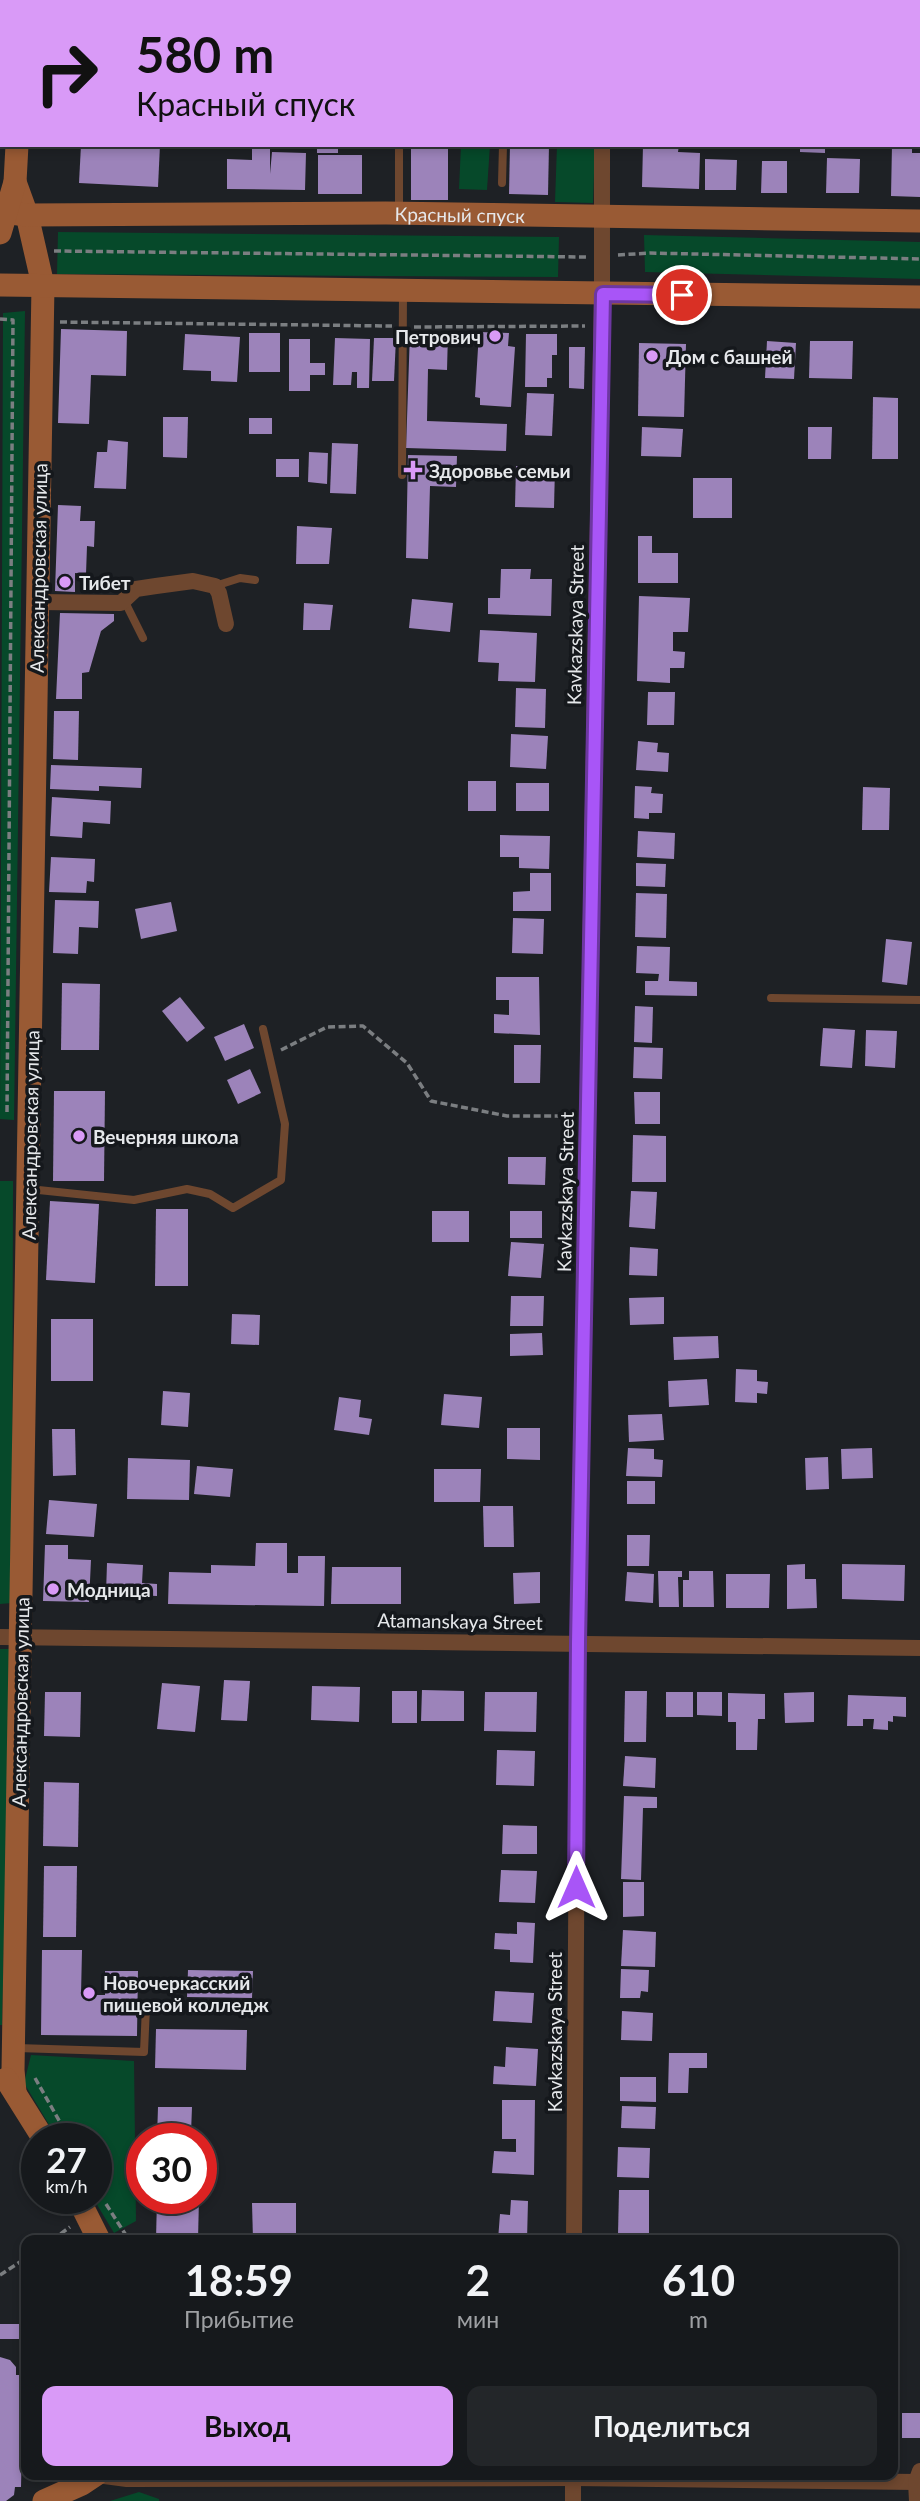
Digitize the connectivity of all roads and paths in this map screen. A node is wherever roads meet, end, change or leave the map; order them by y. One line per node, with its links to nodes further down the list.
1 (17, 147): 8 (street, Александровская улица)
2 (399, 147): 6 (lane)
3 (503, 147): 5 (lane)
4 (602, 147): 7 (street, Kavkazskaya Street)
5 (502, 183)
6 (399, 214): 7 (street, Красный спуск); 8 (street, Красный спуск)
7 (601, 217): 9 (street, Красный спуск); 11 (street, Kavkazskaya Street)
8 (8, 218): 14 (street, Александровская улица)
9 (920, 221)
10 (63, 251): 11 (path)
11 (601, 256): 12 (path); 16 (street, Kavkazskaya Street)
12 (920, 259)
13 (0, 285): 14 (street)
14 (43, 285): 15 (street); 20 (street, Александровская улица)
15 (403, 291): 16 (street); 22 (lane)
16 (603, 294): 17 (street); 21 (street, Kavkazskaya Street)
17 (920, 297)
18 (0, 319): 19 (path)
19 (13, 320): 20 (path); 34 (path)
20 (42, 321): 22 (path); 27 (street, Александровская улица)
21 (602, 326): 22 (path); 35 (street, Kavkazskaya Street)
22 (403, 327): 23 (lane)
23 (402, 475)
24 (255, 580): 25 (lane)
25 (215, 586): 26 (street); 28 (street)
26 (124, 600): 27 (street); 29 (lane)
27 (38, 602): 36 (street, Александровская улица)
28 (226, 624)
29 (144, 638)
30 (771, 998): 31 (lane)
31 (920, 1000)
32 (263, 1029): 33 (lane)
33 (269, 1056): 35 (path); 36 (lane)
34 (7, 1114)
35 (587, 1116): 38 (street, Kavkazskaya Street)
36 (29, 1189): 37 (street, Александровская улица)
37 (11, 1637): 38 (street, Atamanskaya Street); 41 (street, Александровская улица)
38 (578, 1643): 39 (street, Atamanskaya Street); 49 (street, Kavkazskaya Street)
39 (920, 1648)
40 (179, 2007): 41 (lane)
41 (13, 2048): 43 (street, Александровская улица)
42 (0, 2072): 43 (street, Александровская улица)
43 (15, 2092): 44 (street, Александровская улица)
44 (34, 2123)
45 (112, 2213): 48 (path)
46 (86, 2214): 47 (street)
47 (96, 2235)
48 (126, 2235)
49 (574, 2235)
50 (21, 2261): 51 (path)
51 (0, 2275)
52 (898, 2477): 53 (street)
53 (918, 2477): 58 (street)
54 (89, 2480): 56 (street)
55 (573, 2480): 57 (street)
56 (44, 2501)
57 (573, 2501)
58 (917, 2501)

